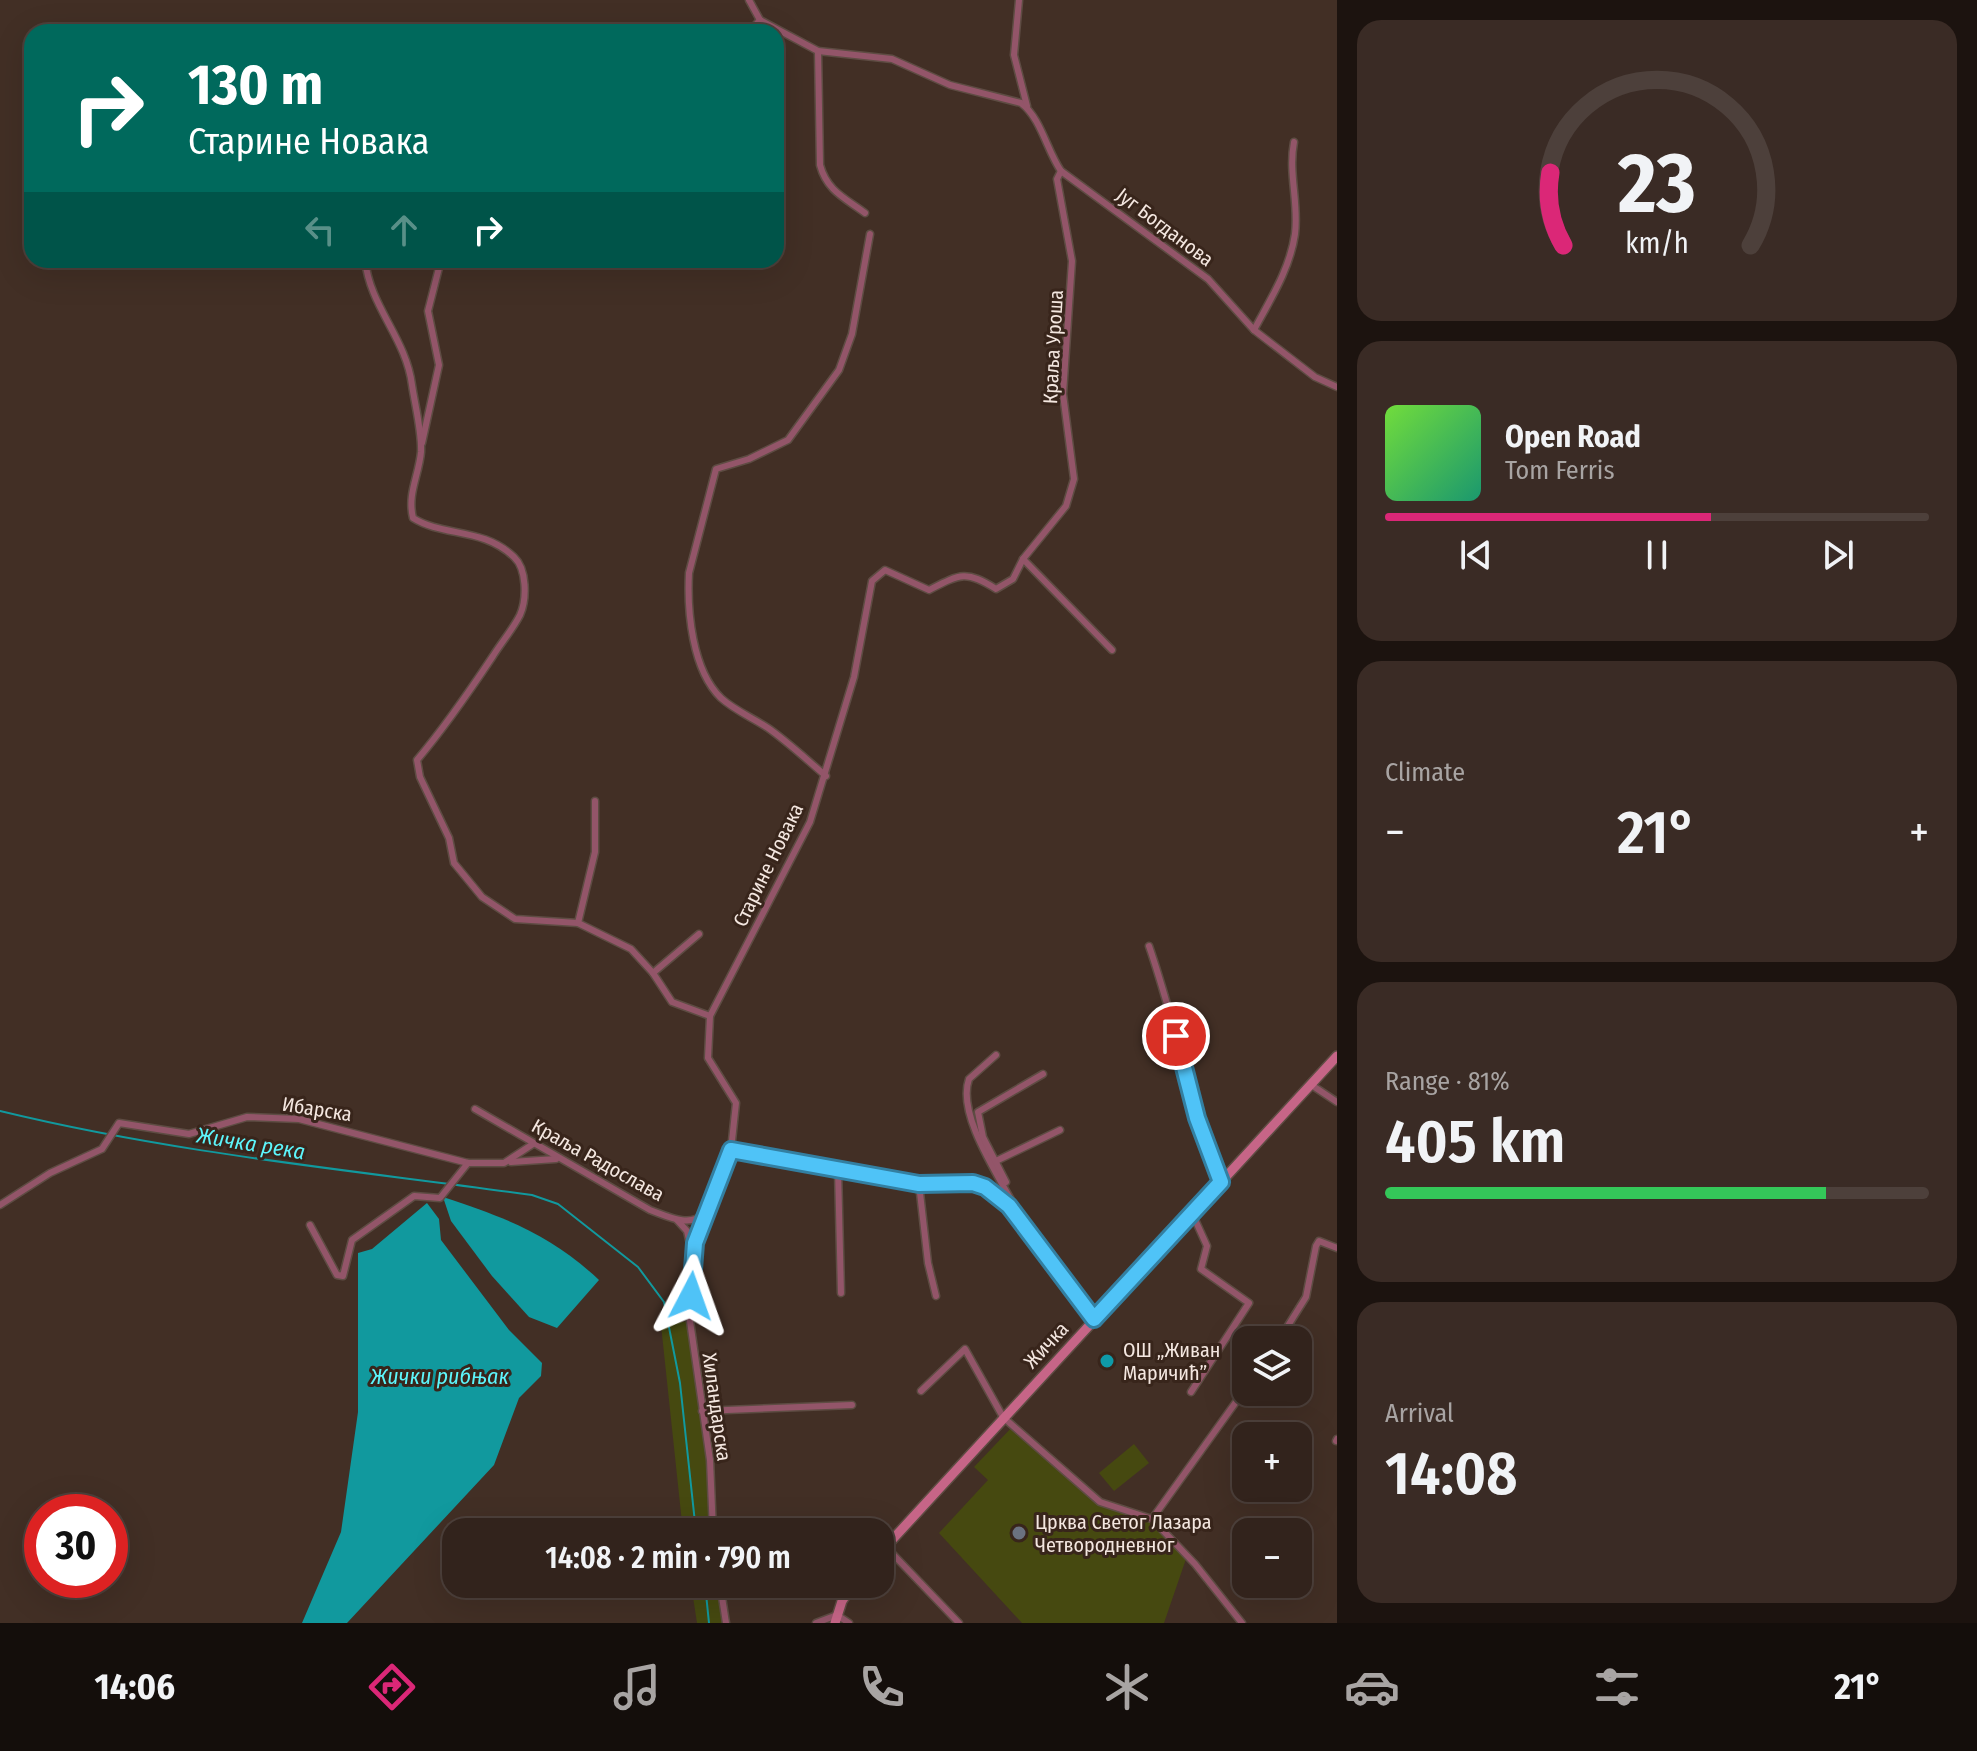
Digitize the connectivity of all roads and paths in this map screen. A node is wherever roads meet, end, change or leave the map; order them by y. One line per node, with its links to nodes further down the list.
1 (749, 0): 3 (street)
2 (1019, 0): 8 (street, Југ Богданова)
3 (760, 20): 4 (street); 5 (street)
4 (756, 24)
5 (767, 24)
6 (784, 33): 7 (street)
7 (818, 51): 8 (street); 11 (street)
8 (1028, 109): 10 (street, Југ Богданова)
9 (1294, 142): 15 (street)
10 (1061, 171): 15 (street, Југ Богданова); 18 (street, Краља Уроша)
11 (865, 213)
12 (870, 234): 20 (street)
13 (366, 268): 17 (street)
14 (439, 268): 17 (street)
15 (1254, 330): 16 (street, Југ Богданова)
16 (1337, 387)
17 (421, 451): 22 (street)
18 (1023, 559): 19 (street); 20 (street, Краља Уроша)
19 (1112, 650)
20 (826, 776): 26 (street, Старине Новака)
21 (595, 801): 22 (street)
22 (578, 923): 25 (street)
23 (699, 934): 25 (street)
24 (1149, 946): 41 (street)
25 (653, 973): 26 (street)
26 (710, 1016): 35 (street, Старине Новака)
27 (996, 1055): 43 (street)
28 (1337, 1056): 30 (main road, Жичка)
29 (1043, 1074): 37 (street)
30 (1310, 1084): 31 (street); 41 (main road, Жичка)
31 (1337, 1102)
32 (475, 1109): 34 (street, Краља Радослава)
33 (1060, 1130): 37 (street)
34 (533, 1144): 36 (street, Краља Радослава); 39 (street)
35 (731, 1150): 40 (street); 45 (street, Хиландарска)
36 (559, 1159): 39 (street, Ибарска); 47 (street, Краља Радослава)
37 (996, 1161): 43 (street)
38 (468, 1163): 39 (street, Ибарска); 44 (street, Ибарска); 49 (street)
39 (504, 1163)
40 (838, 1169): 42 (street); 52 (street)
41 (1221, 1182): 46 (main road, Жичка)
42 (919, 1184): 48 (street); 53 (street)
43 (1005, 1187): 48 (street)
44 (0, 1205)
45 (708, 1211): 47 (street, Краља Радослава); 51 (street, Хиландарска)
46 (1192, 1213): 54 (main road, Жичка); 57 (street)
47 (677, 1220): 51 (street)
48 (1023, 1224): 54 (street)
49 (310, 1225)
50 (1337, 1248): 55 (street)
51 (693, 1256): 60 (street, Хиландарска)
52 (841, 1293)
53 (936, 1296)
54 (1094, 1319): 61 (main road, Жичка)
55 (1288, 1326)
56 (921, 1391): 61 (street)
57 (1191, 1392)
58 (852, 1405): 60 (street)
59 (1233, 1406): 63 (street)
60 (702, 1411): 62 (street, Хиландарска)
61 (1003, 1417): 63 (street); 64 (main road, Жичка)
62 (712, 1518)
63 (1152, 1519): 73 (street)
64 (894, 1538)
65 (894, 1561): 72 (street)
66 (722, 1598): 69 (street)
67 (844, 1598): 68 (main road)
68 (836, 1619): 70 (street); 71 (street)
69 (726, 1623)
70 (816, 1623)
71 (849, 1623)
72 (959, 1623)
73 (1242, 1623)

